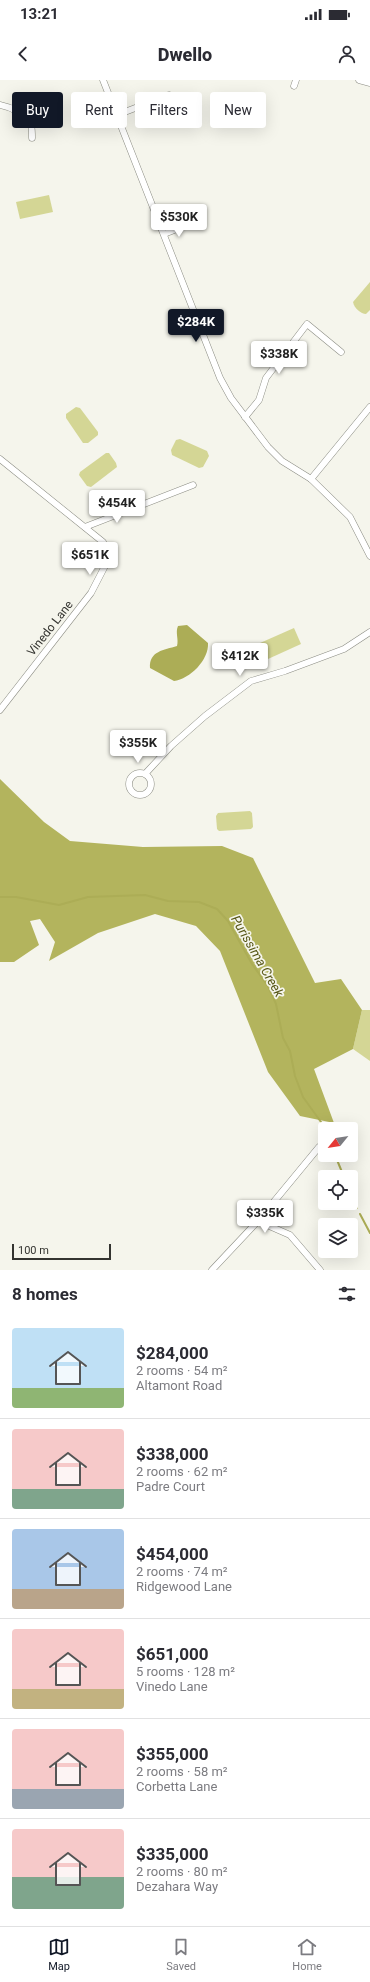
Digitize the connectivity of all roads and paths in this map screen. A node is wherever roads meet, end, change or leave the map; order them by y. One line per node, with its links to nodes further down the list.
1 (103, 80): 4 (street)
2 (359, 80): 3 (street)
3 (370, 83)
4 (107, 92)
5 (0, 105): 7 (street)
6 (121, 128): 9 (street)
7 (32, 138)
8 (187, 225): 9 (street)
9 (164, 234): 12 (street)
10 (341, 352): 12 (street)
11 (370, 408): 14 (street)
12 (245, 417): 14 (street)
13 (0, 459): 16 (street, Vinedo Lane)
14 (311, 479): 17 (street)
15 (193, 485): 16 (street)
16 (85, 527): 19 (street, Vinedo Lane)
17 (370, 556)
18 (370, 632): 20 (street)
19 (0, 710)
20 (145, 774)
21 (318, 1148): 22 (street)
22 (258, 1221): 23 (street); 24 (street)
23 (212, 1270)
24 (320, 1270)

